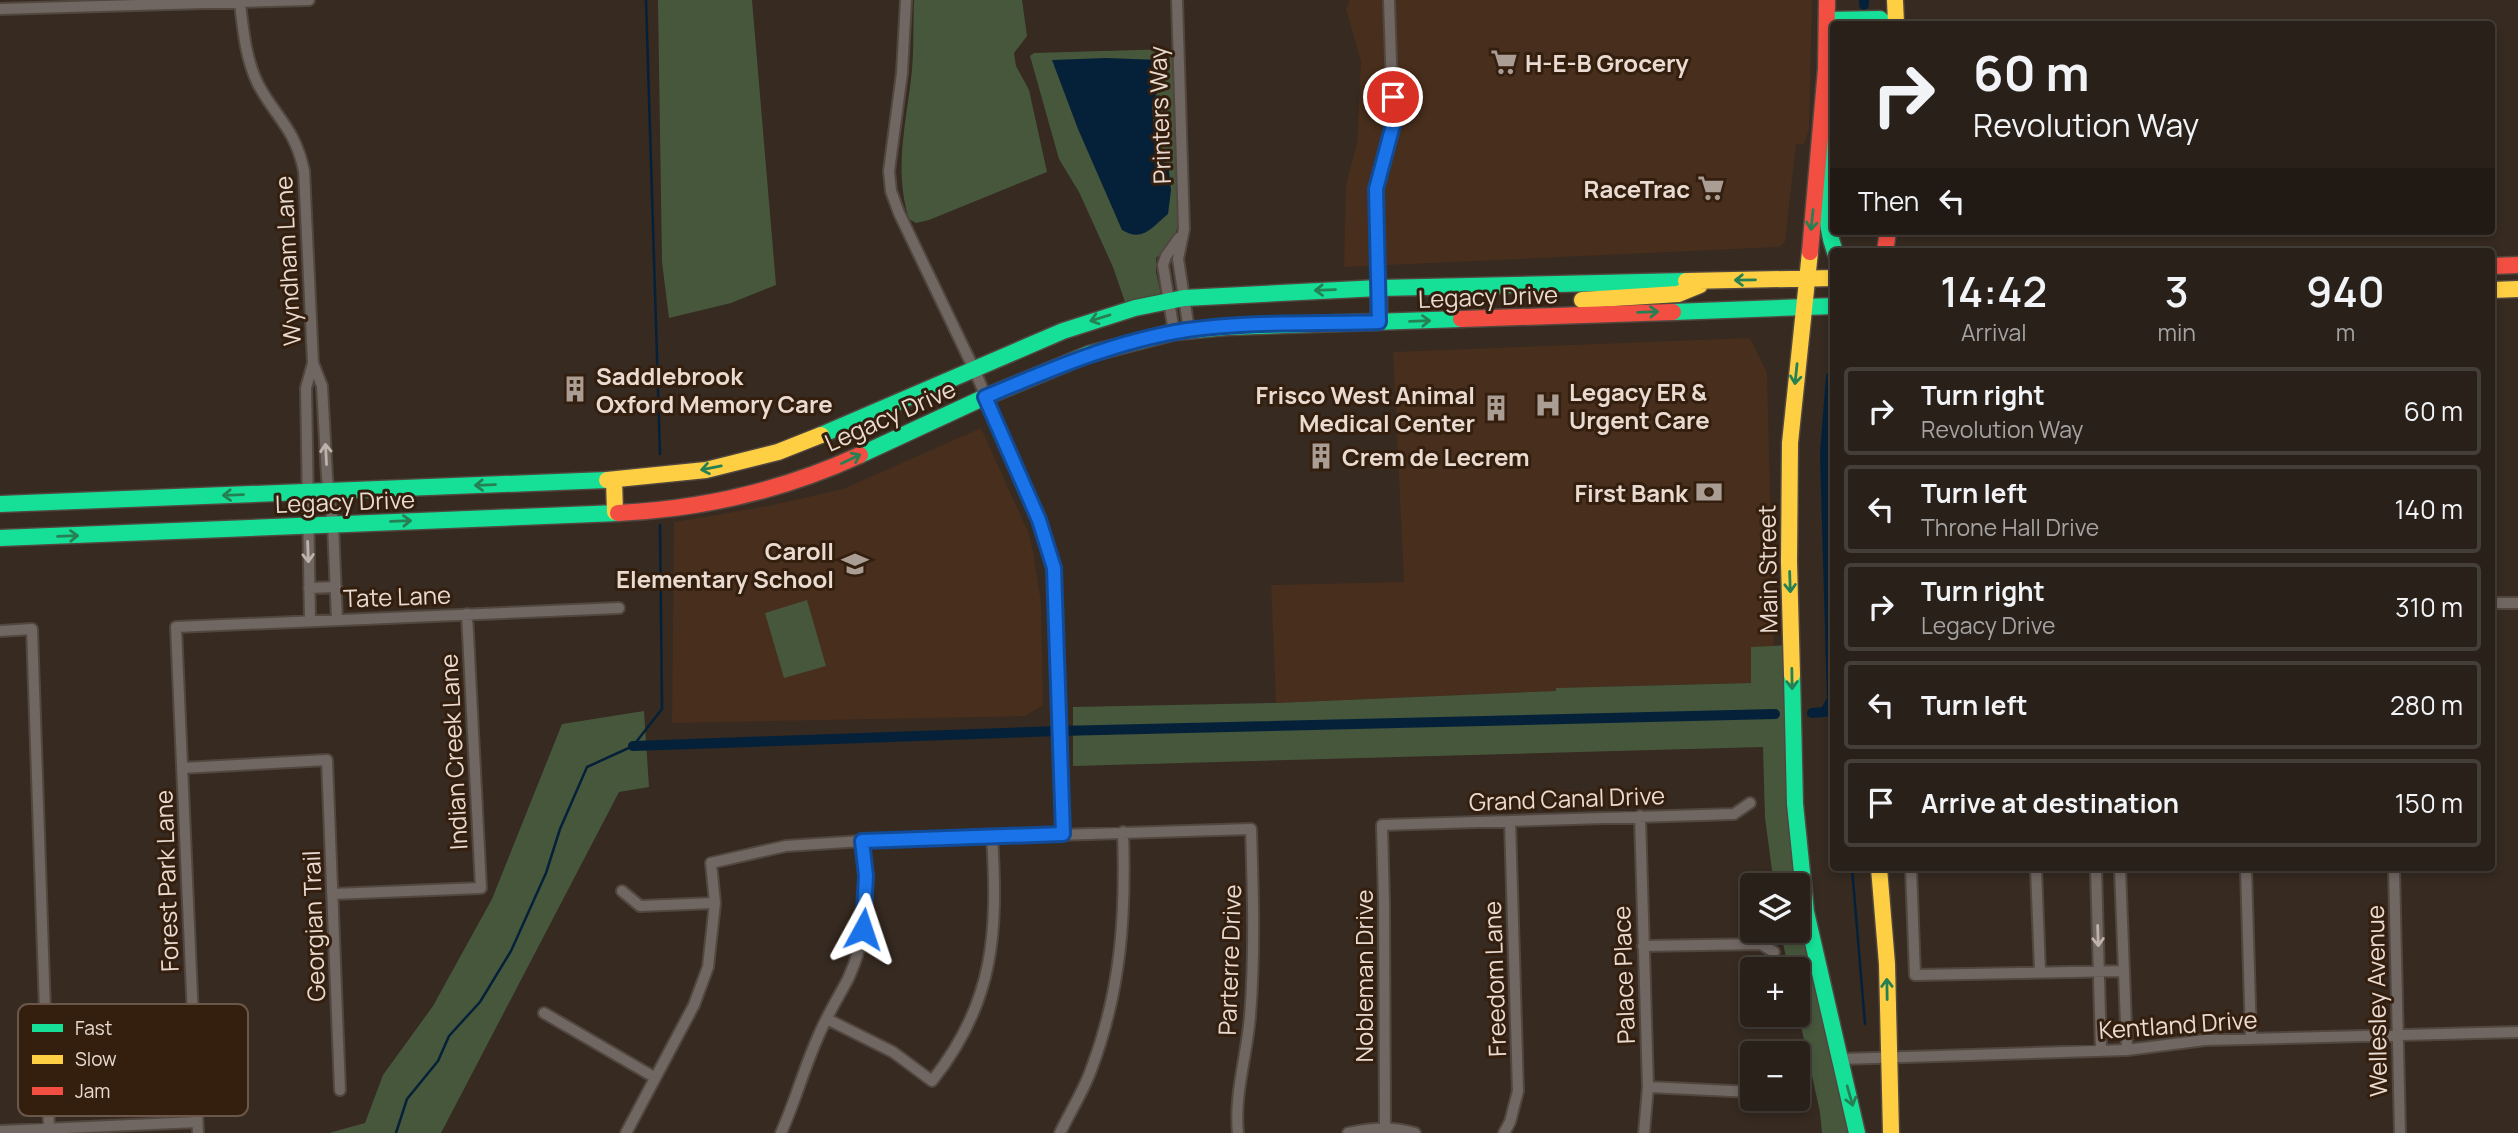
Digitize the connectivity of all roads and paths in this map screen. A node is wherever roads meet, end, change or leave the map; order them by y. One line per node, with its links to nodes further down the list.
1 (906, 0): 31 (street)
2 (1177, 0): 24 (street, Printers Way)
3 (1389, 0): 20 (street)
4 (1827, 0): 11 (main road, Main Street)
5 (1895, 0): 10 (main road)
6 (309, 1): 8 (street)
7 (174, 2): 8 (street); 9 (street)
8 (240, 4): 30 (street, Wyndham Lane)
9 (0, 9)
10 (1896, 21)
11 (1829, 28): 12 (main road, Main Street)
12 (1826, 69): 13 (main road); 19 (main road, Main Street, one-way to 19)
13 (1830, 86)
14 (1830, 184): 15 (main road)
15 (1834, 248)
16 (2518, 265): 17 (main road)
17 (2495, 266)
18 (1830, 278): 19 (main road, Legacy Drive)
19 (1805, 279): 23 (main road, Legacy Drive, one-way to 23); 25 (main road); 26 (main road, Main Street)
20 (1378, 288): 23 (main road, Legacy Drive); 24 (main road, Legacy Drive, one-way to 24); 28 (main road)
21 (2518, 289): 22 (main road)
22 (2495, 290)
23 (1582, 299): 26 (main road, Legacy Drive, one-way to 26); 28 (main road, Legacy Drive, one-way to 23)
24 (1177, 300): 29 (street, Printers Way); 31 (main road, Legacy Drive, one-way to 31)
25 (1830, 304)
26 (1804, 306): 27 (main road, Legacy Drive); 85 (main road, Main Street, one-way to 85)
27 (1830, 307)
28 (1379, 322): 29 (main road, Legacy Drive)
29 (1182, 331): 32 (main road, Legacy Drive)
30 (313, 363): 34 (street, Wyndham Lane, one-way to 30); 35 (street, Wyndham Lane)
31 (974, 369): 32 (street); 33 (main road, Legacy Drive, one-way to 33)
32 (985, 397): 37 (main road, Legacy Drive, one-way to 32); 57 (street)
33 (614, 480): 34 (main road, Legacy Drive, one-way to 34); 37 (main road)
34 (328, 491): 35 (main road, Legacy Drive); 38 (street, Wyndham Lane)
35 (307, 492): 36 (main road, Legacy Drive, one-way to 36); 39 (street, Wyndham Lane)
36 (0, 504)
37 (615, 512): 38 (main road, Legacy Drive, one-way to 37)
38 (333, 524): 39 (main road, Legacy Drive); 41 (street, Wyndham Lane)
39 (307, 525): 40 (main road, Legacy Drive, one-way to 39); 42 (street, Wyndham Lane, one-way to 42)
40 (0, 538)
41 (335, 587): 42 (street); 47 (street, Wyndham Lane)
42 (309, 588): 48 (street, Wyndham Lane)
43 (2495, 603): 44 (street)
44 (2518, 603)
45 (619, 608): 46 (street, Tate Lane)
46 (467, 614): 47 (street, Tate Lane); 68 (street, Indian Creek Lane)
47 (337, 620): 48 (street, Tate Lane)
48 (310, 621): 49 (street, Tate Lane)
49 (176, 627): 51 (street, Forest Park Lane)
50 (0, 631): 75 (street)
51 (182, 768): 68 (street, Georgian Trail); 76 (street, Forest Park Lane)
52 (1750, 803): 53 (street, Grand Canal Drive)
53 (1640, 816): 54 (street, Grand Canal Drive); 70 (street, Palace Place)
54 (1510, 821): 55 (street, Grand Canal Drive); 101 (street, Freedom Lane)
55 (1382, 825): 91 (street, Nobleman Drive)
56 (1123, 832): 57 (street); 97 (street); 98 (street, Parterre Drive)
57 (1063, 834): 58 (street)
58 (992, 835): 59 (street); 78 (street)
59 (862, 841): 69 (street); 78 (street)
60 (1880, 871): 84 (main road, one-way to 60)
61 (1911, 871): 74 (street)
62 (2036, 871): 74 (street)
63 (2096, 871): 72 (street, one-way to 72)
64 (2120, 871): 73 (street)
65 (2246, 871): 81 (street)
66 (2394, 871): 80 (street, Wellesley Avenue)
67 (622, 891): 69 (street)
68 (333, 894): 88 (street, Georgian Trail)
69 (715, 902): 86 (street)
70 (1643, 946): 71 (street); 87 (street, Palace Place)
71 (1774, 952)
72 (2099, 971): 73 (street); 74 (street); 83 (street)
73 (2123, 971): 82 (street)
74 (2039, 972)
75 (45, 1004)
76 (192, 1004)
77 (544, 1013): 86 (street)
78 (827, 1019): 96 (street)
79 (2518, 1032): 80 (street, Kentland Drive)
80 (2398, 1035): 81 (street, Kentland Drive); 105 (street, Wellesley Avenue)
81 (2250, 1039): 82 (street, Kentland Drive)
82 (2127, 1050): 83 (street, Kentland Drive)
83 (2101, 1051): 84 (street, Kentland Drive)
84 (1889, 1058): 85 (street, Kentland Drive); 104 (main road)
85 (1840, 1059): 103 (main road, Main Street, one-way to 103)
86 (654, 1077): 95 (street)
87 (1648, 1087): 89 (street); 102 (street, Palace Place)
88 (340, 1090)
89 (1740, 1091)
90 (49, 1116): 93 (street)
91 (1385, 1127): 99 (street); 100 (street)
92 (197, 1128): 93 (street)
93 (49, 1129): 94 (street)
94 (0, 1131)
95 (626, 1133)
96 (781, 1133)
97 (1060, 1133)
98 (1238, 1133)
99 (1348, 1133)
100 (1415, 1133)
101 (1504, 1133)
102 (1644, 1133)
103 (1857, 1133)
104 (1891, 1133)
105 (2400, 1133)

